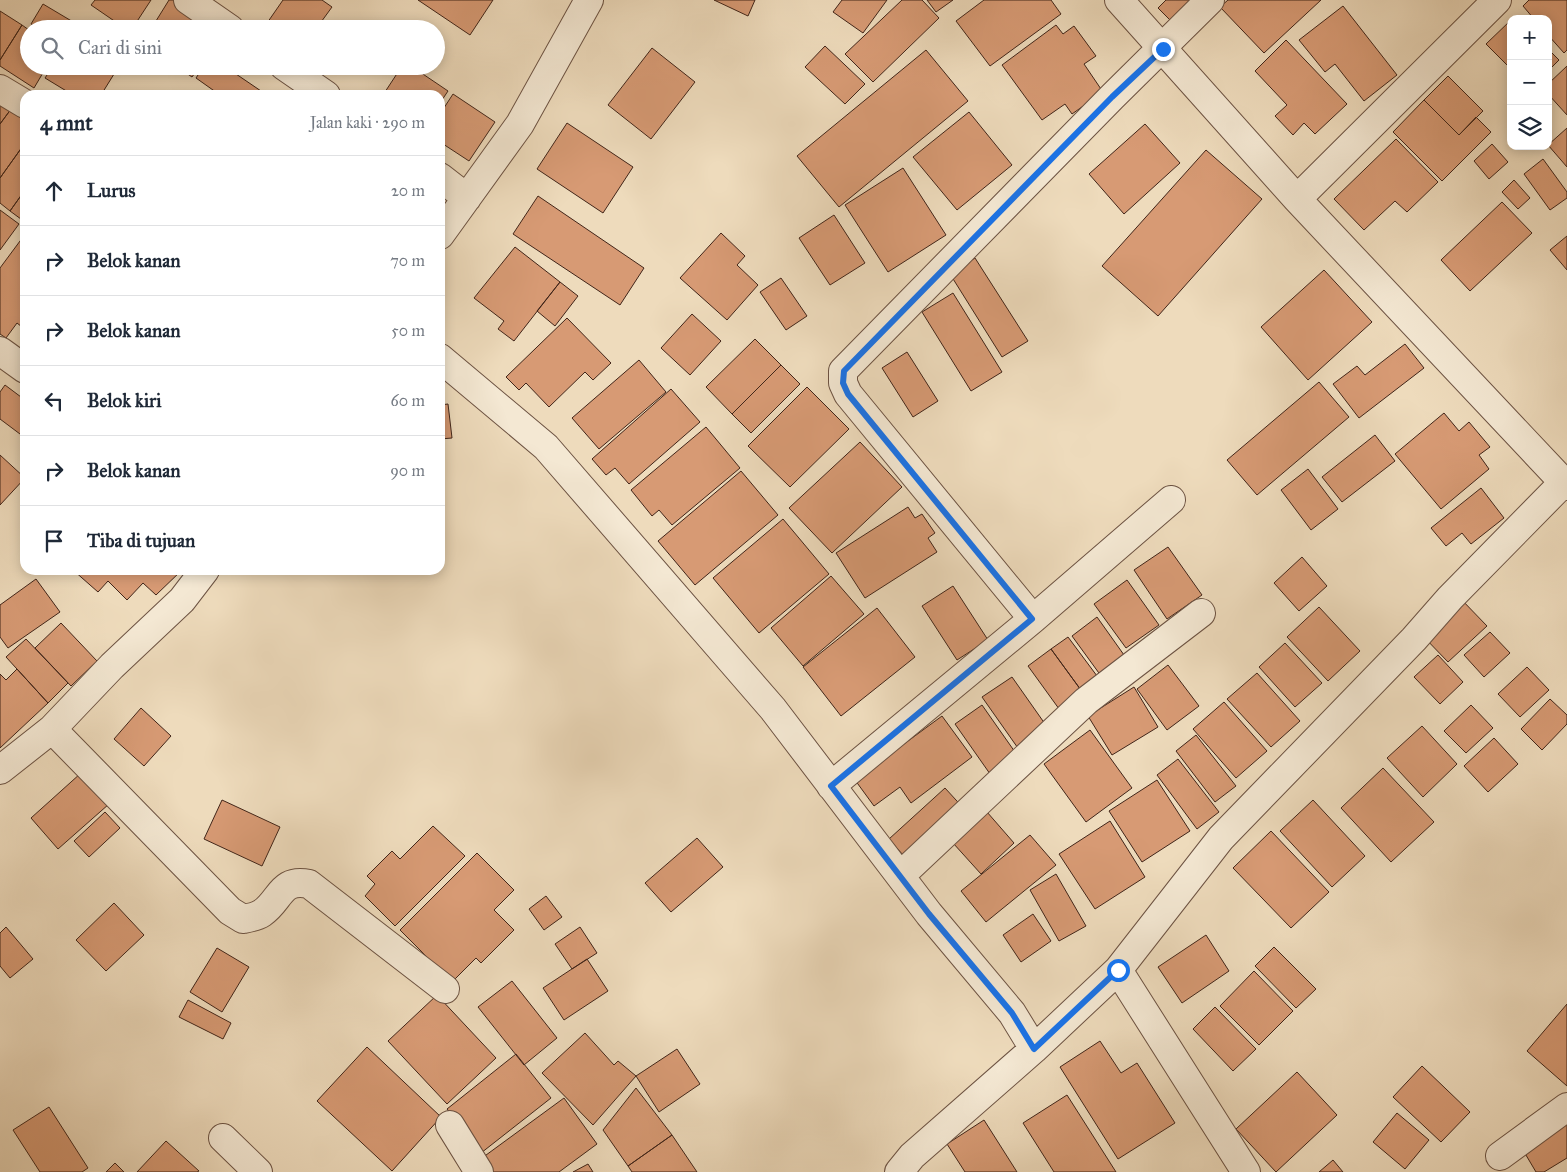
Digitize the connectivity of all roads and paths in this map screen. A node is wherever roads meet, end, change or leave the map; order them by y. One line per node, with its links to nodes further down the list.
1 (188, 0): 6 (street)
2 (589, 0): 13 (street)
3 (1119, 0): 7 (street)
4 (1210, 0): 7 (street)
5 (1498, 0): 14 (street)
6 (217, 20)
7 (1163, 49): 14 (street); 23 (street)
8 (297, 75): 10 (street)
9 (0, 89): 11 (street)
10 (319, 90)
11 (20, 101)
12 (445, 181): 13 (street)
13 (467, 198): 15 (street)
14 (1297, 199): 19 (street)
15 (445, 228)
16 (0, 351): 18 (street)
17 (445, 362): 26 (street)
18 (20, 365)
19 (1565, 484): 28 (street)
20 (1171, 500): 23 (street)
21 (201, 575): 24 (street)
22 (1200, 614): 27 (street)
23 (1032, 619): 26 (street)
24 (52, 729): 25 (street); 29 (street)
25 (0, 770)
26 (831, 786): 27 (street)
27 (900, 876): 30 (street)
28 (1118, 970): 30 (street); 38 (street)
29 (445, 988)
30 (1034, 1049): 37 (street)
31 (1567, 1107): 34 (street)
32 (450, 1125): 36 (street)
33 (223, 1138): 35 (street)
34 (1500, 1156)
35 (258, 1172)
36 (479, 1172)
37 (899, 1172)
38 (1246, 1172)

